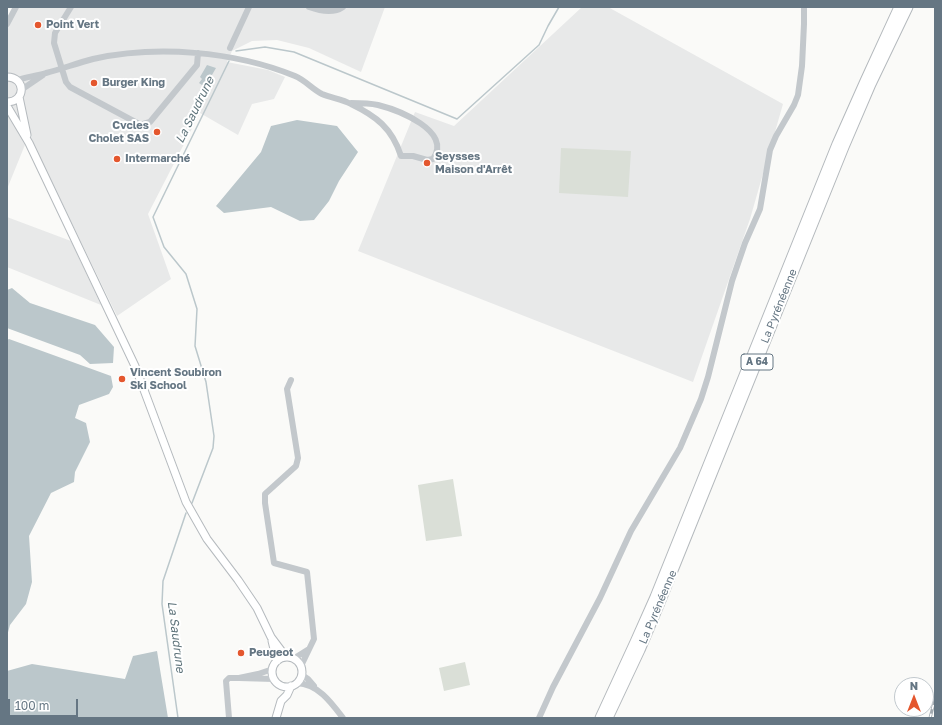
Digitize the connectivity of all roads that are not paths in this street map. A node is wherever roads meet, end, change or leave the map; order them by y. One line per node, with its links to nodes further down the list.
1 (16, 7): 9 (street)
2 (71, 7): 12 (street)
3 (249, 7): 10 (street)
4 (309, 7): 5 (street)
5 (343, 7)
6 (804, 7): 37 (street)
7 (899, 7): 38 (highway, La Pyrénéenne / A 64)
8 (908, 7): 39 (highway, La Pyrénéenne / A 64)
9 (7, 24)
10 (230, 48)
11 (198, 54): 12 (street); 12 (street); 18 (street)
12 (62, 69): 13 (street)
13 (46, 73): 15 (street); 16 (street)
14 (7, 77): 15 (main road)
15 (17, 80): 16 (main road)
16 (20, 93): 17 (main road); 20 (main road)
17 (7, 102)
18 (351, 104): 18 (street)
19 (7, 106): 20 (main road)
20 (29, 143): 22 (main road)
21 (291, 380): 23 (street)
22 (271, 637): 24 (main road); 25 (main road)
23 (309, 650): 24 (street); 26 (street)
24 (290, 658): 25 (main road); 26 (main road)
25 (277, 661): 27 (main road)
26 (301, 666): 28 (main road)
27 (272, 670): 29 (street); 30 (main road)
28 (302, 675): 31 (main road); 32 (street)
29 (238, 678): 30 (street); 34 (street)
30 (276, 682): 31 (main road); 33 (main road)
31 (294, 685): 32 (street); 33 (main road)
32 (316, 689): 36 (street)
33 (281, 701): 35 (main road)
34 (229, 718)
35 (276, 718)
36 (342, 718)
37 (539, 718)
38 (600, 718)
39 (608, 718)

